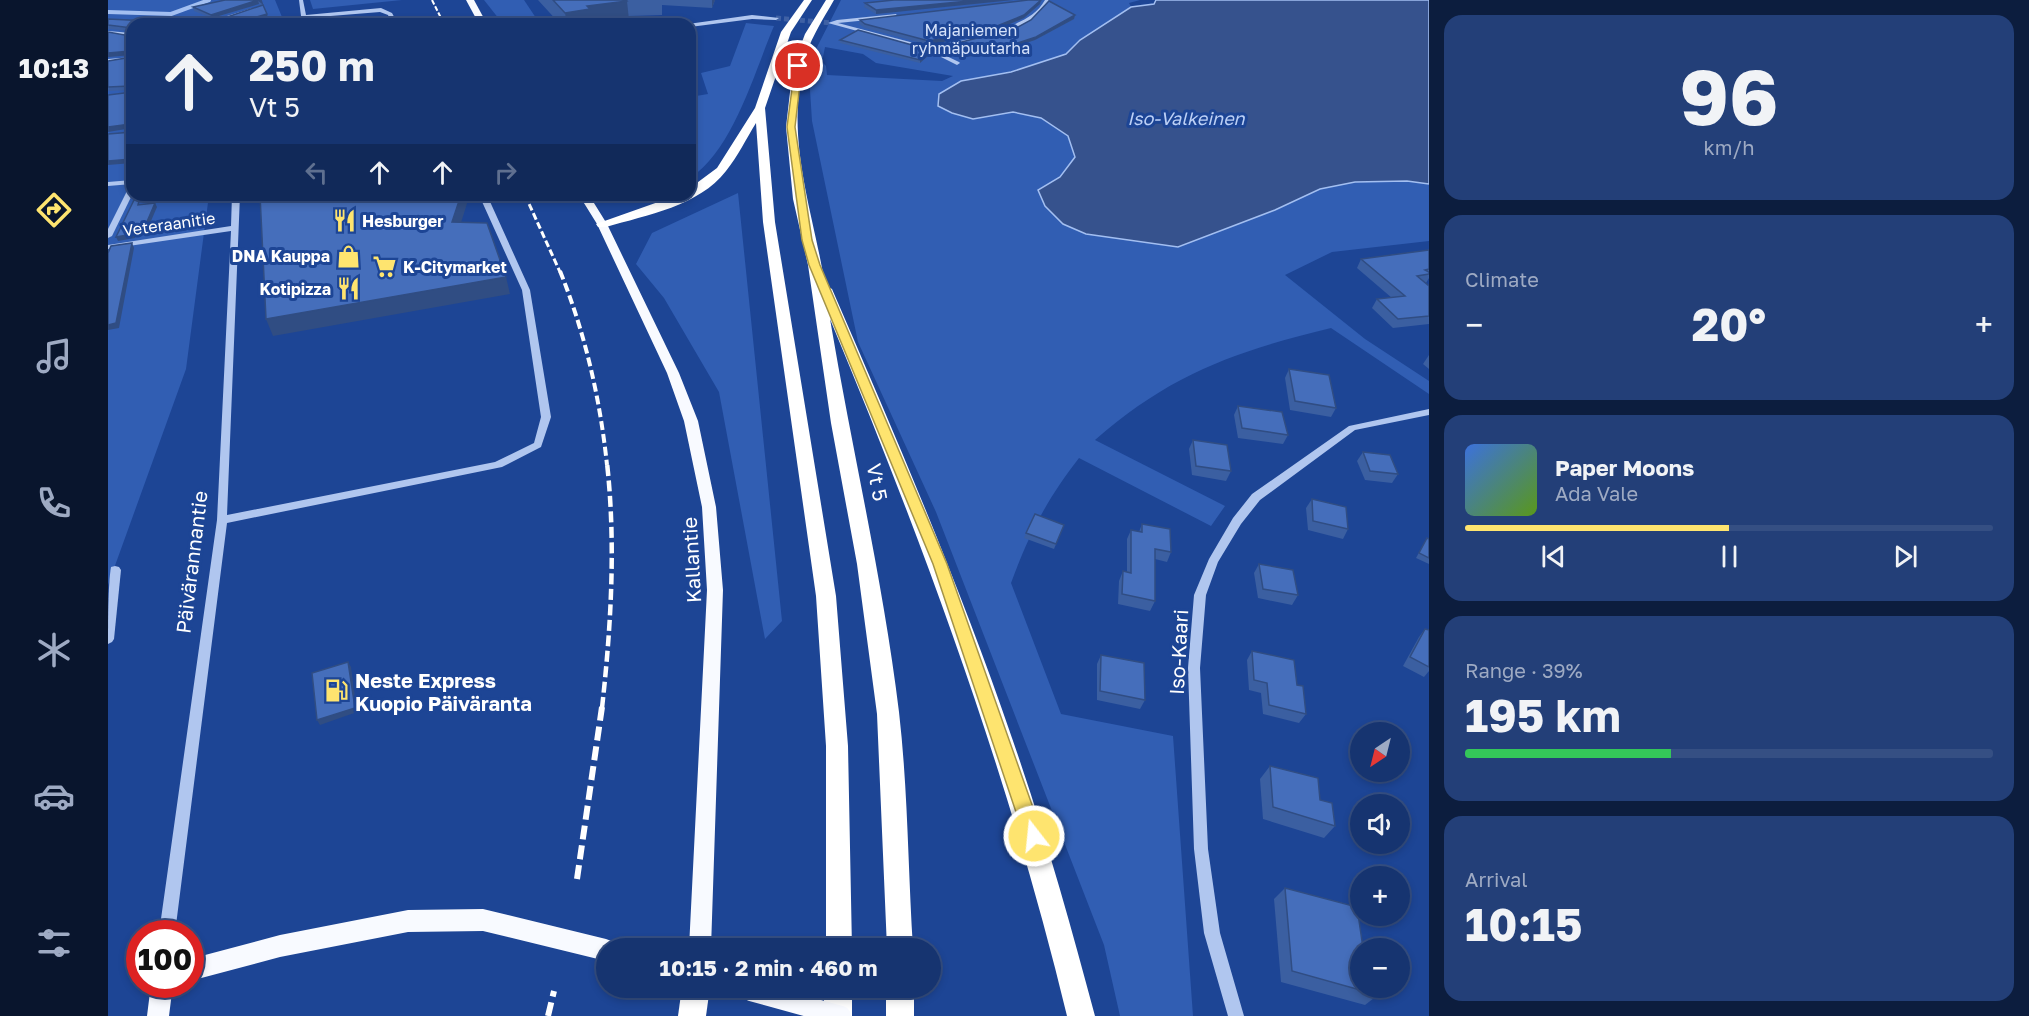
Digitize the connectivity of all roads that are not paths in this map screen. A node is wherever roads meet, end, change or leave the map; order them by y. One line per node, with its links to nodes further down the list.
1 (301, 0): 9 (street)
2 (470, 0): 12 (main road)
3 (808, 0): 23 (highway)
4 (830, 0): 36 (highway, Vt 5)
5 (1047, 0): 17 (street)
6 (260, 8): 8 (street)
7 (899, 15): 19 (street)
8 (225, 18)
9 (304, 18)
10 (326, 18): 11 (street)
11 (392, 18)
12 (480, 18)
13 (776, 18): 14 (street)
14 (696, 24)
15 (108, 33): 16 (street)
16 (126, 34)
17 (983, 38)
18 (973, 40): 19 (street)
19 (929, 49): 22 (street)
20 (126, 60): 21 (street)
21 (108, 61)
22 (957, 63)
23 (760, 108): 26 (highway); 43 (highway)
24 (126, 182): 25 (street)
25 (108, 184)
26 (696, 189)
27 (126, 201): 34 (street)
28 (236, 201): 33 (street, Päivärannantie)
29 (486, 201): 38 (street)
30 (588, 201): 32 (main road, Kallantie)
31 (674, 201): 32 (highway)
32 (602, 224): 42 (main road, Kallantie)
33 (234, 228): 35 (street, Veteraanitie); 38 (street, Päivärannantie)
34 (108, 236)
35 (108, 247)
36 (814, 265): 44 (highway, Vt 5); 56 (highway)
37 (1429, 412): 57 (street, Iso-Kaari)
38 (222, 520): 41 (street, Päivärannantie)
39 (115, 570): 40 (street)
40 (108, 639)
41 (169, 920)
42 (699, 938)
43 (839, 938)
44 (899, 938)
45 (596, 948): 46 (main road)
46 (204, 966)
47 (160, 998): 52 (main road)
48 (694, 998): 53 (highway)
49 (776, 998): 54 (main road, bridge)
50 (838, 998): 54 (highway)
51 (900, 998): 55 (highway)
52 (158, 1016)
53 (692, 1016)
54 (839, 1016)
55 (900, 1016)
56 (1081, 1016)
57 (1236, 1016)

